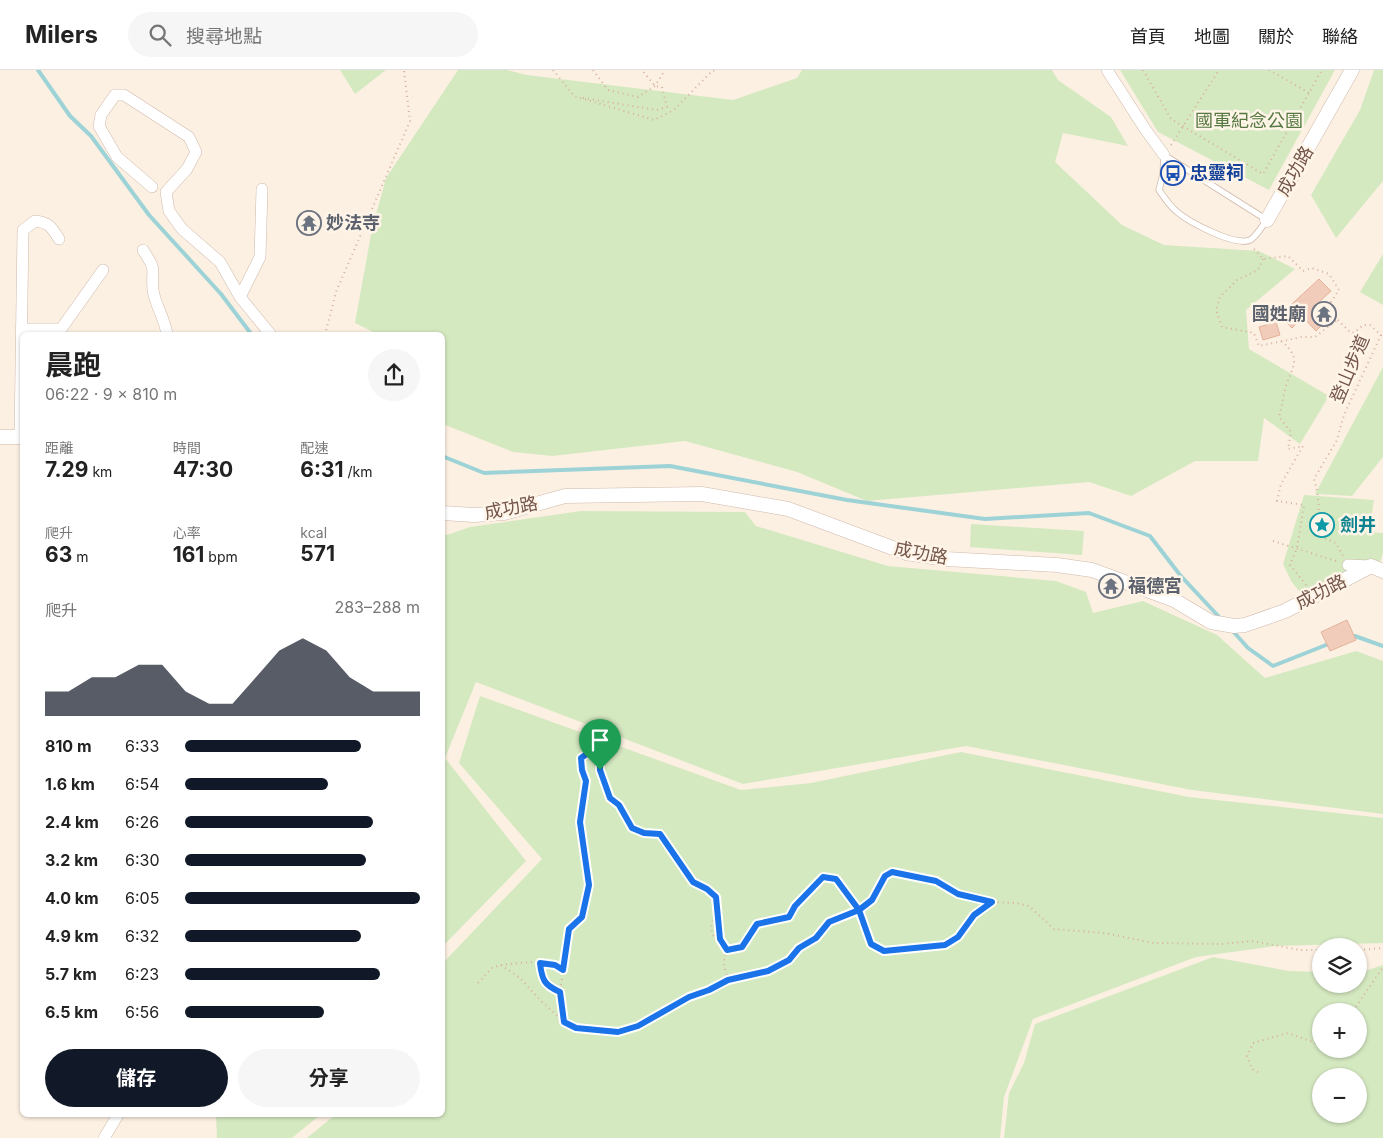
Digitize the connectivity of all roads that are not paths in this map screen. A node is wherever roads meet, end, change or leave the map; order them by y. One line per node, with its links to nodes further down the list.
1 (1107, 70): 3 (street)
2 (1352, 70): 6 (street, 成功路)
3 (1164, 155): 6 (lane); 6 (lane)
4 (152, 186): 10 (street)
5 (262, 189): 10 (street)
6 (1267, 220)
7 (59, 239): 11 (street)
8 (143, 250): 12 (street)
9 (104, 270): 11 (street)
10 (240, 297): 13 (street)
11 (21, 329)
12 (167, 332)
13 (269, 332)
14 (0, 436): 15 (street)
15 (20, 437)
16 (445, 513): 18 (street, 成功路)
17 (1344, 561): 18 (street)
18 (1377, 569)
19 (117, 1117): 20 (street)
20 (104, 1138)

